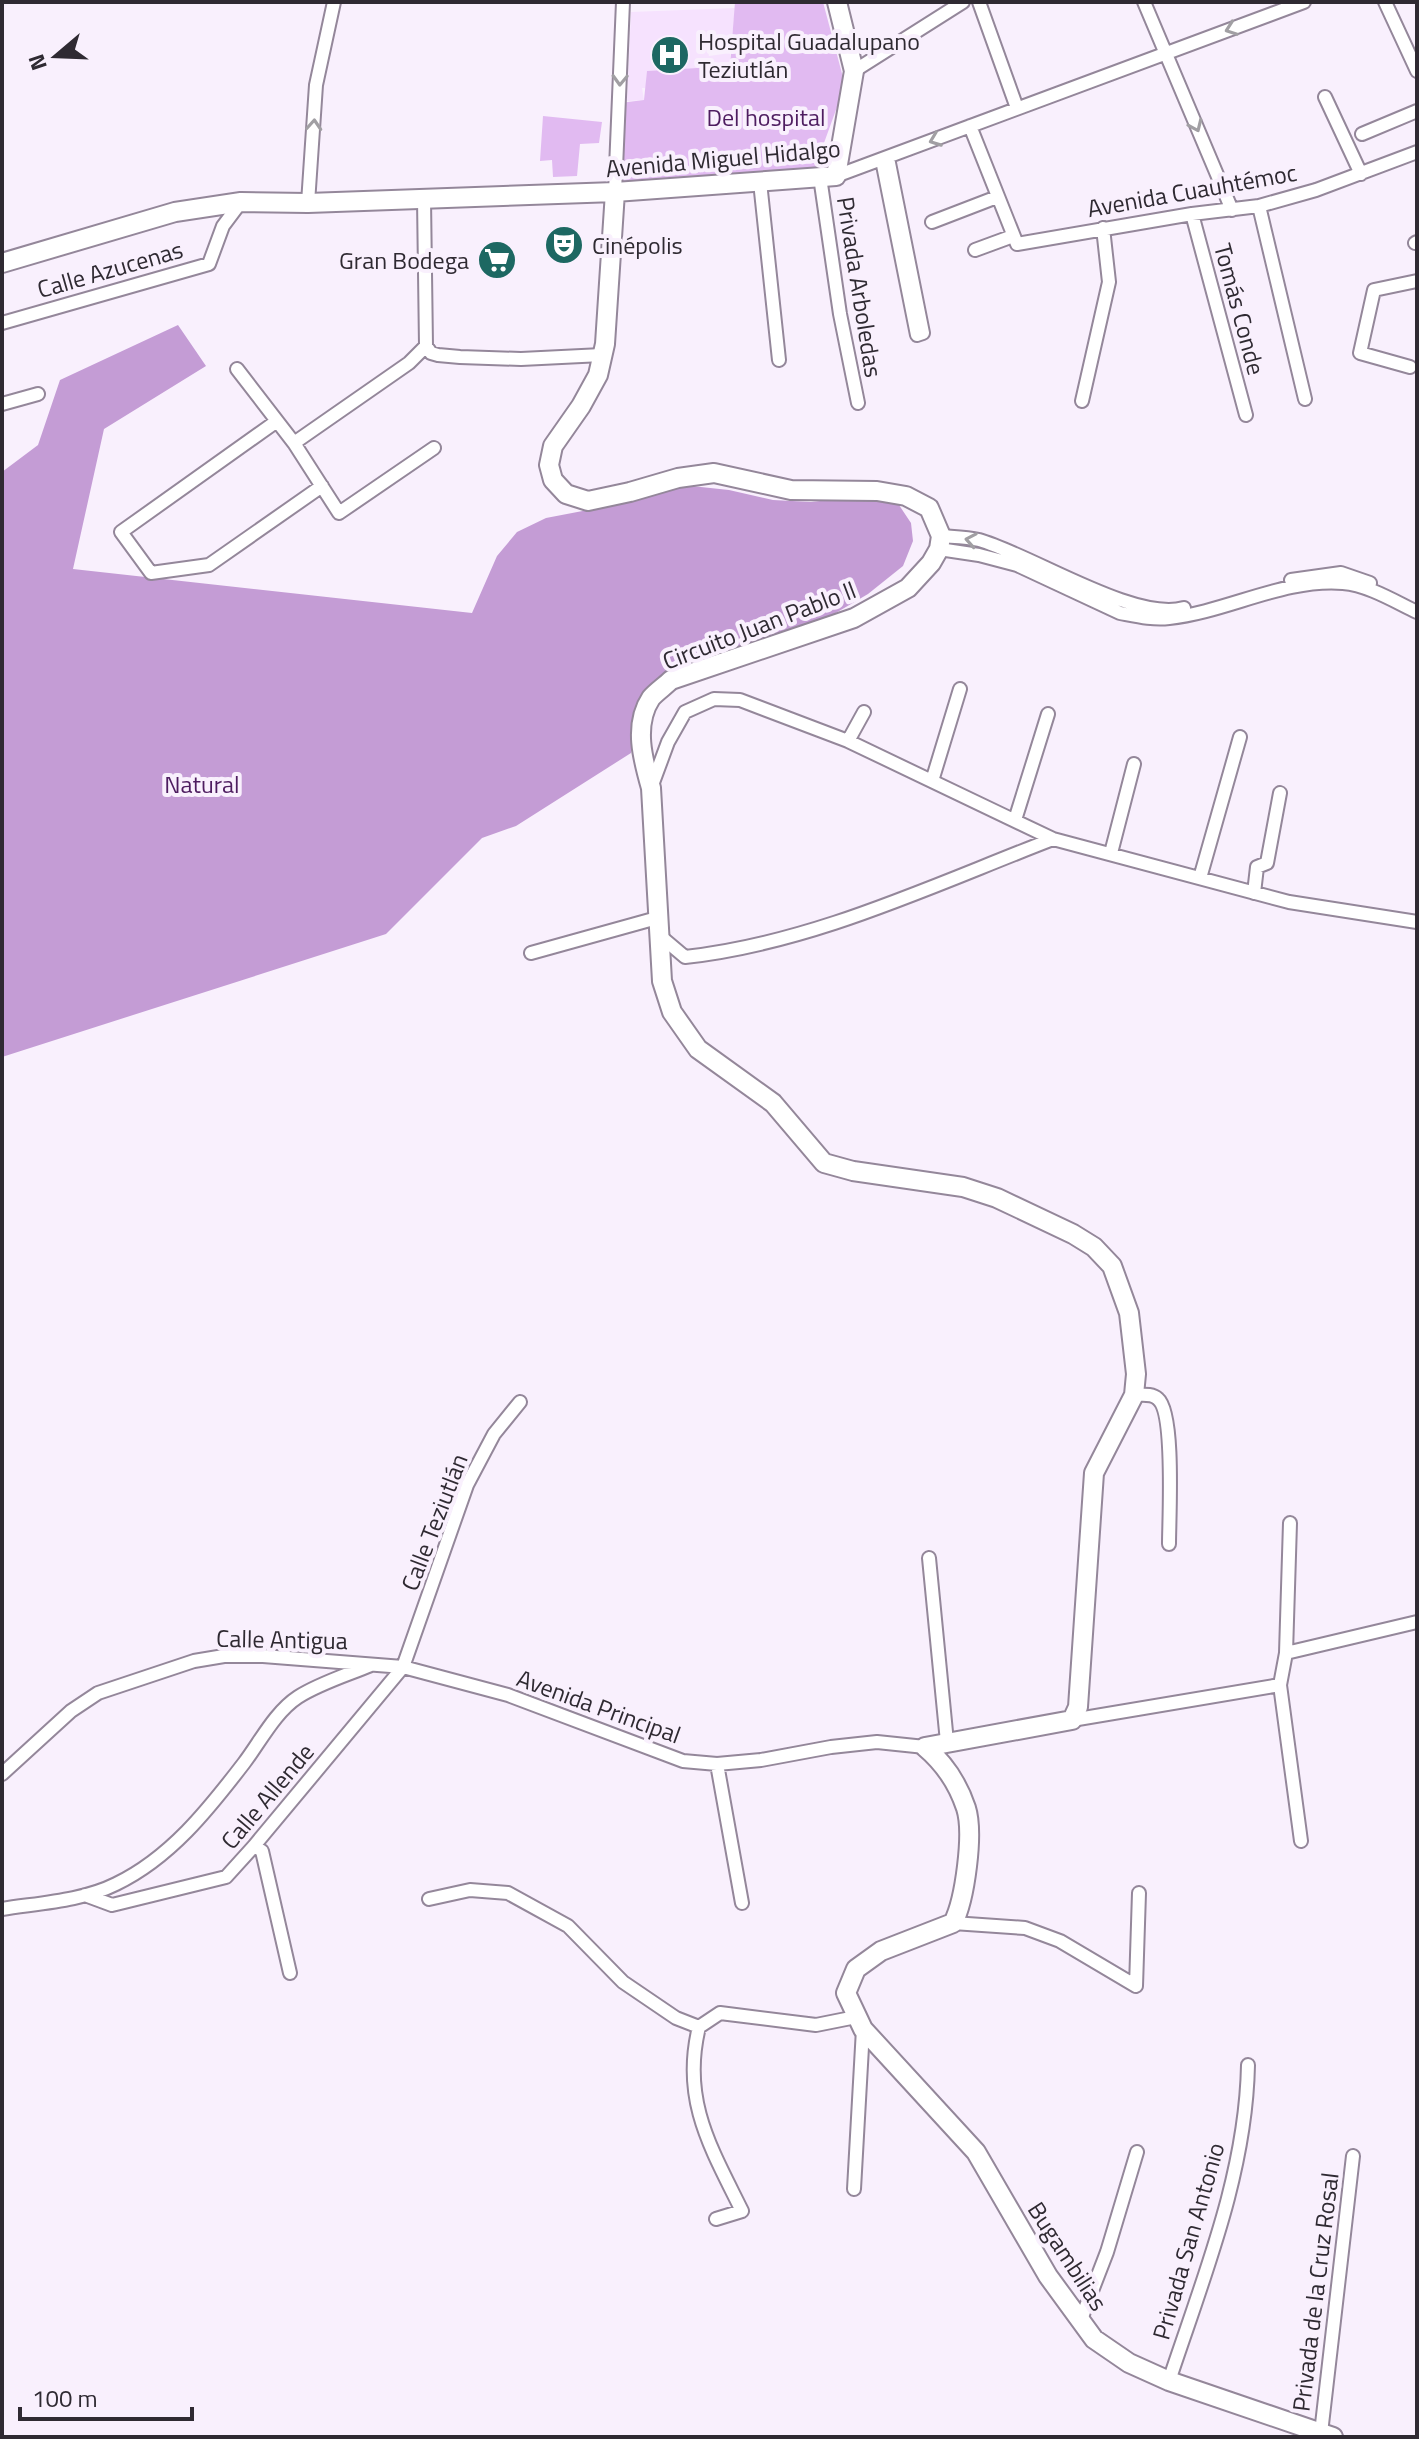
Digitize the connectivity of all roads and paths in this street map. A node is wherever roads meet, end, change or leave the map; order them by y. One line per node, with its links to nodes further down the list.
1 (334, 2): 26 (street, one-way to 1)
2 (623, 2): 22 (street, one-way to 22)
3 (837, 2): 11 (main road)
4 (963, 2): 11 (street)
5 (979, 2): 13 (street)
6 (1144, 2): 9 (street)
7 (1304, 2): 9 (street, Avenida Miguel Hidalgo, one-way to 9)
8 (1385, 2): 10 (street)
9 (1164, 54): 13 (street, Avenida Miguel Hidalgo); 28 (street, one-way to 28)
10 (1417, 71)
11 (854, 78): 20 (main road)
12 (1325, 97): 19 (street)
13 (1017, 108): 15 (street, Avenida Miguel Hidalgo)
14 (1417, 111): 16 (street)
15 (970, 126): 18 (street, Avenida Miguel Hidalgo, one-way to 18); 23 (street)
16 (1362, 134)
17 (1417, 152): 19 (street, Avenida Cuauhtémoc)
18 (885, 159): 18 (street); 20 (street, Avenida Miguel Hidalgo)
19 (1361, 174): 27 (street, Avenida Cuauhtémoc)
20 (828, 177): 21 (main road, Avenida Miguel Hidalgo); 45 (street, Privada Arboledas)
21 (760, 182): 22 (main road, Avenida Miguel Hidalgo); 39 (street)
22 (615, 192): 24 (main road, Avenida Miguel Hidalgo); 38 (main road)
23 (997, 197): 30 (street); 32 (street)
24 (424, 199): 26 (main road, Avenida Miguel Hidalgo); 37 (street)
25 (241, 202): 26 (main road, Avenida Miguel Hidalgo); 34 (main road, Avenida Miguel Hidalgo); 36 (street, Calle Azucenas)
26 (308, 203)
27 (1259, 206): 28 (street, Avenida Cuauhtémoc); 43 (street)
28 (1232, 210): 29 (street, Avenida Cuauhtémoc)
29 (1192, 214): 31 (street, Avenida Cuauhtémoc); 47 (street, Tomás Conde)
30 (932, 222)
31 (1103, 228): 32 (street, Avenida Cuauhtémoc); 44 (street)
32 (1015, 240): 33 (street, Avenida Cuauhtémoc)
33 (975, 250)
34 (2, 263)
35 (1417, 281): 40 (street)
36 (2, 323)
37 (426, 346): 38 (street); 49 (street)
38 (602, 355): 52 (main road)
39 (779, 360)
40 (1410, 367)
41 (237, 369): 48 (street)
42 (38, 394): 46 (street)
43 (1305, 399)
44 (1082, 401)
45 (858, 403)
46 (2, 404)
47 (1246, 415)
48 (277, 421): 49 (street); 51 (street)
49 (294, 443): 51 (street)
50 (434, 448): 51 (street)
51 (322, 486)
52 (940, 543): 53 (street, one-way to 52); 54 (street); 62 (main road, Circuito Juan Pablo ll)
53 (1417, 604)
54 (1417, 612)
55 (960, 689): 61 (street)
56 (864, 712): 59 (street)
57 (1048, 714): 64 (street)
58 (1240, 737): 67 (street)
59 (848, 741): 61 (street); 62 (street)
60 (1134, 764): 66 (street)
61 (932, 781): 64 (street)
62 (651, 788): 70 (main road, Circuito Juan Pablo ll)
63 (1280, 793): 68 (street)
64 (1015, 820): 65 (street)
65 (1053, 839): 66 (street); 70 (street)
66 (1111, 853): 67 (street)
67 (1200, 878): 68 (street)
68 (1254, 893): 69 (street)
69 (1417, 922)
70 (658, 927): 71 (street); 72 (main road, Circuito Juan Pablo ll)
71 (531, 953)
72 (1134, 1395): 75 (street); 82 (main road)
73 (520, 1402): 80 (street, Calle Teziutlán)
74 (1290, 1523): 78 (street)
75 (1169, 1544)
76 (929, 1558): 83 (street)
77 (1417, 1622): 78 (street)
78 (1286, 1653): 81 (street)
79 (374, 1664): 80 (street, Calle Antigua); 86 (street, Calle Antigua); 90 (street)
80 (403, 1667): 85 (street, Avenida Principal); 88 (street, Calle Allende)
81 (1280, 1685): 82 (street); 87 (street)
82 (1072, 1720): 83 (main road)
83 (947, 1742): 84 (main road)
84 (925, 1747): 85 (street, Avenida Principal); 94 (main road)
85 (717, 1764): 92 (street)
86 (2, 1774)
87 (1301, 1841)
88 (254, 1846): 90 (street, Calle Allende); 95 (street)
89 (1139, 1893): 94 (street)
90 (85, 1895): 93 (street)
91 (429, 1899): 97 (street)
92 (742, 1903)
93 (2, 1909)
94 (953, 1923): 96 (main road, Bugambilias)
95 (290, 1973)
96 (860, 2023): 97 (street); 101 (street); 103 (main road, Bugambilias)
97 (699, 2027): 102 (street)
98 (1248, 2065): 104 (street, Privada San Antonio)
99 (1137, 2152): 103 (street)
100 (1353, 2156): 105 (street, Privada de la Cruz Rosal)
101 (854, 2189)
102 (716, 2219)
103 (1080, 2322): 104 (main road, Bugambilias)
104 (1169, 2381): 105 (main road, Bugambilias)
105 (1319, 2434)

